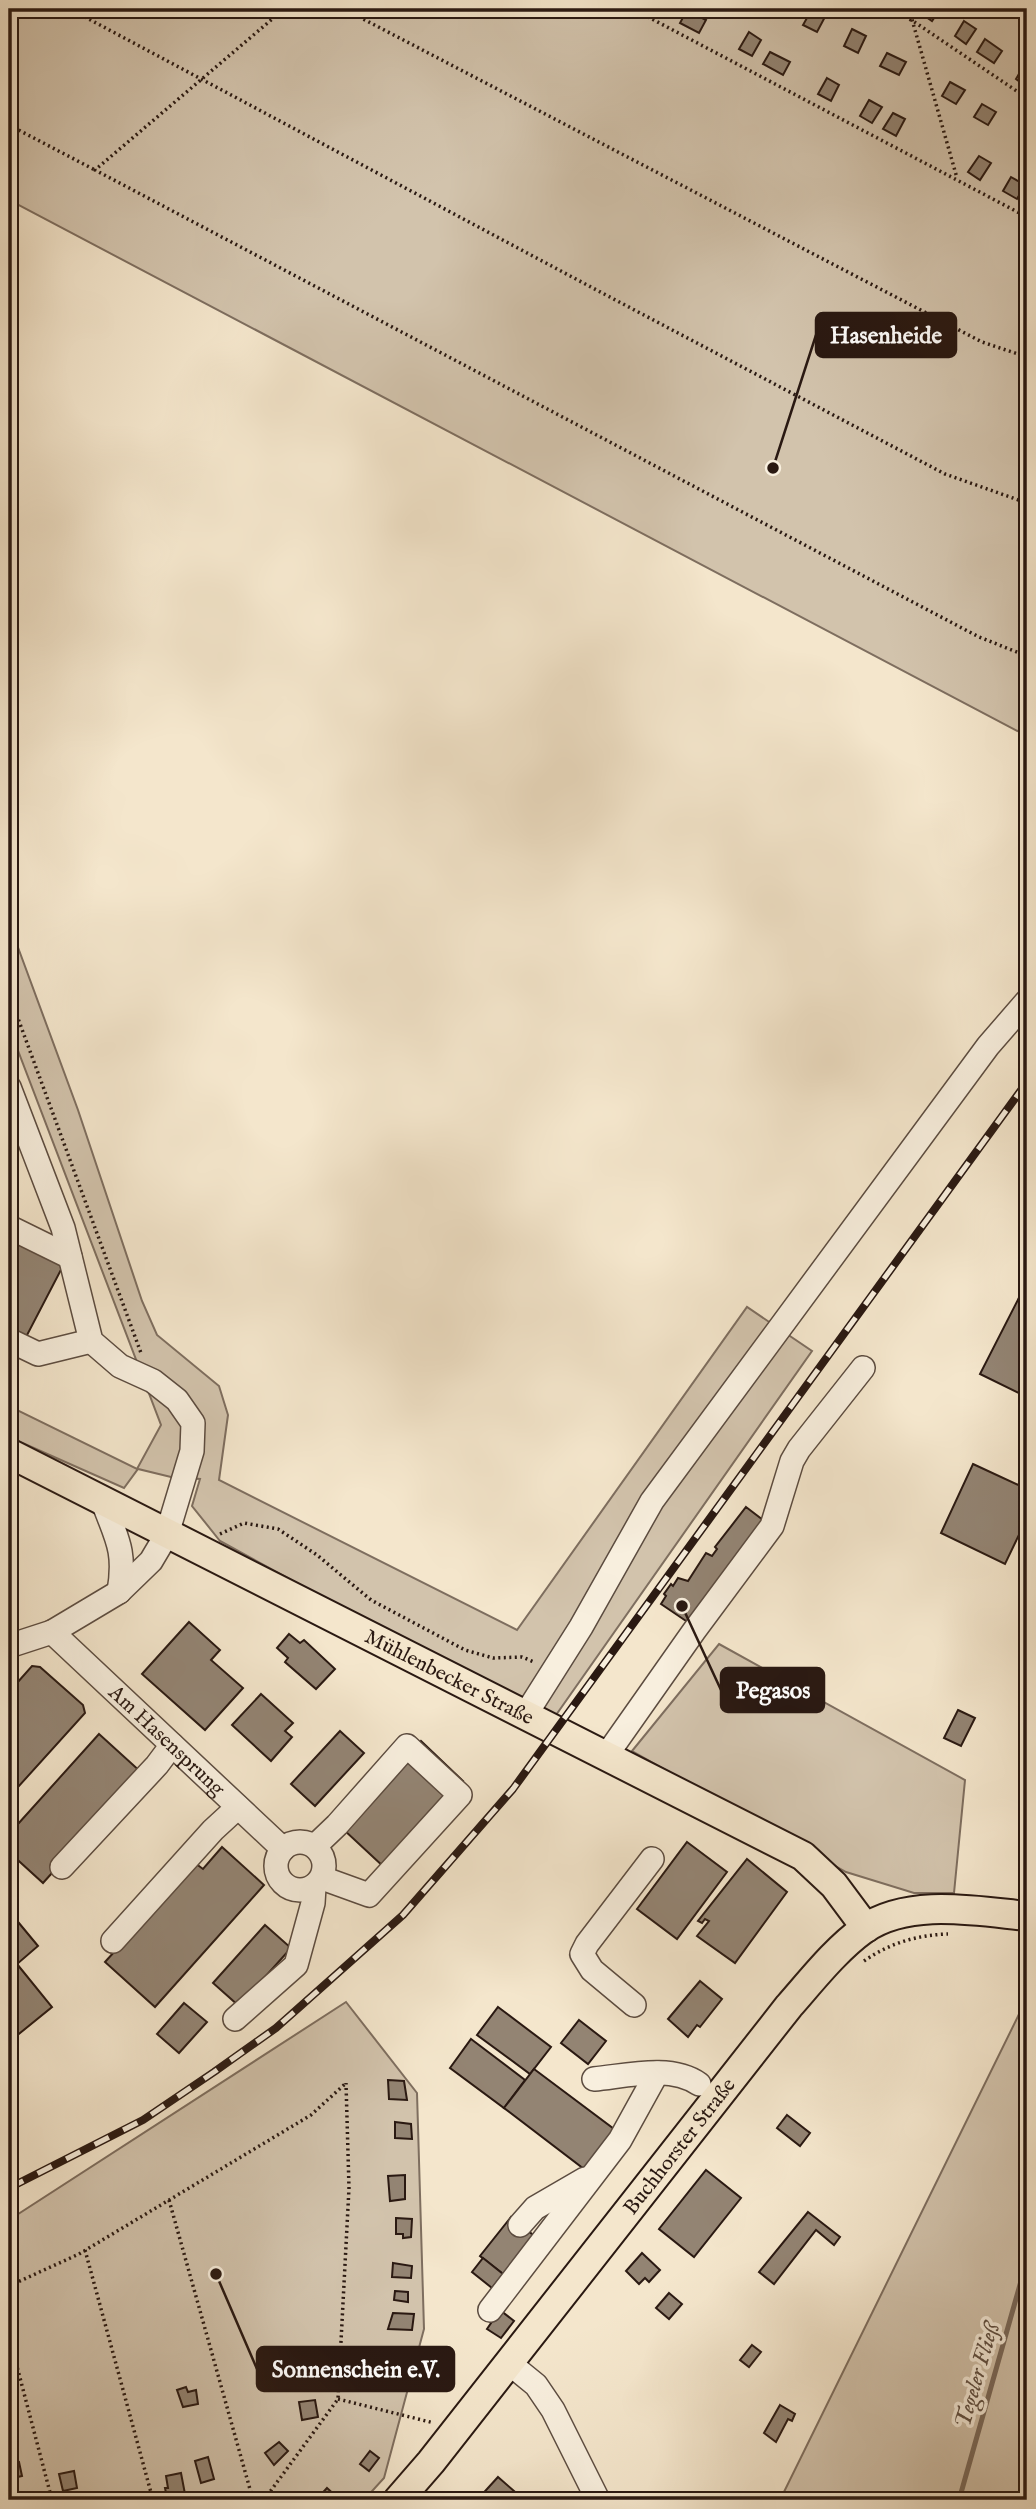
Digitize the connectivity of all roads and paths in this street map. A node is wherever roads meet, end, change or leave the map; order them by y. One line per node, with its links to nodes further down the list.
1 (71, 9): 8 (path)
2 (284, 9): 8 (path)
3 (344, 9): 14 (path)
4 (634, 9): 12 (path)
5 (890, 9): 7 (path)
6 (909, 9): 7 (path)
7 (913, 21): 9 (path); 12 (path)
8 (203, 80): 11 (path); 15 (path)
9 (1027, 98)
10 (9, 125): 11 (path)
11 (95, 170): 16 (path)
12 (957, 178): 13 (path)
13 (1027, 217)
14 (1027, 357)
15 (1027, 503)
16 (1027, 656)
17 (9, 994): 25 (path)
18 (1027, 1001): 33 (street)
19 (9, 1087): 21 (street)
20 (9, 1227): 21 (street)
21 (70, 1257): 23 (street)
22 (9, 1340): 23 (street)
23 (91, 1341): 25 (street)
24 (863, 1368): 36 (street)
25 (153, 1381): 28 (street)
26 (9, 1453): 27 (main road, Mühlenbecker Straße)
27 (103, 1502): 28 (main road, Mühlenbecker Straße); 30 (street)
28 (167, 1534): 29 (main road, Mühlenbecker Straße); 30 (street)
29 (200, 1552): 33 (path); 34 (main road, Mühlenbecker Straße)
30 (119, 1592): 31 (street)
31 (52, 1632): 32 (street); 35 (street, Am Hasensprung)
32 (9, 1646)
33 (552, 1670): 34 (street)
34 (526, 1714): 36 (main road, Mühlenbecker Straße)
35 (172, 1745): 37 (street, Am Hasensprung); 41 (street)
36 (606, 1756): 44 (main road, Mühlenbecker Straße)
37 (238, 1807): 39 (street, Am Hasensprung); 46 (street)
38 (315, 1846): 39 (street); 42 (street); 42 (street)
39 (283, 1849): 42 (street)
40 (652, 1859): 48 (street)
41 (62, 1867)
42 (318, 1883): 49 (street)
43 (1027, 1916): 44 (main road, Buchhorster Straße)
44 (866, 1928): 60 (main road, Buchhorster Straße)
45 (956, 1934): 47 (path)
46 (113, 1941)
47 (859, 1965)
48 (634, 2005)
49 (235, 2019)
50 (657, 2073): 51 (street); 52 (street); 53 (street)
51 (594, 2079)
52 (699, 2084)
53 (597, 2171): 55 (street); 58 (street)
54 (169, 2200): 56 (path); 61 (path); 65 (path)
55 (520, 2225)
56 (85, 2250): 57 (path); 64 (path)
57 (9, 2286)
58 (491, 2310)
59 (9, 2336): 63 (path)
60 (509, 2363): 62 (main road, Buchhorster Straße); 68 (street)
61 (338, 2399): 62 (path); 66 (path)
62 (457, 2429): 67 (main road, Buchhorster Straße)
63 (52, 2500)
64 (153, 2500)
65 (253, 2500)
66 (264, 2500)
67 (398, 2500)
68 (598, 2500)

